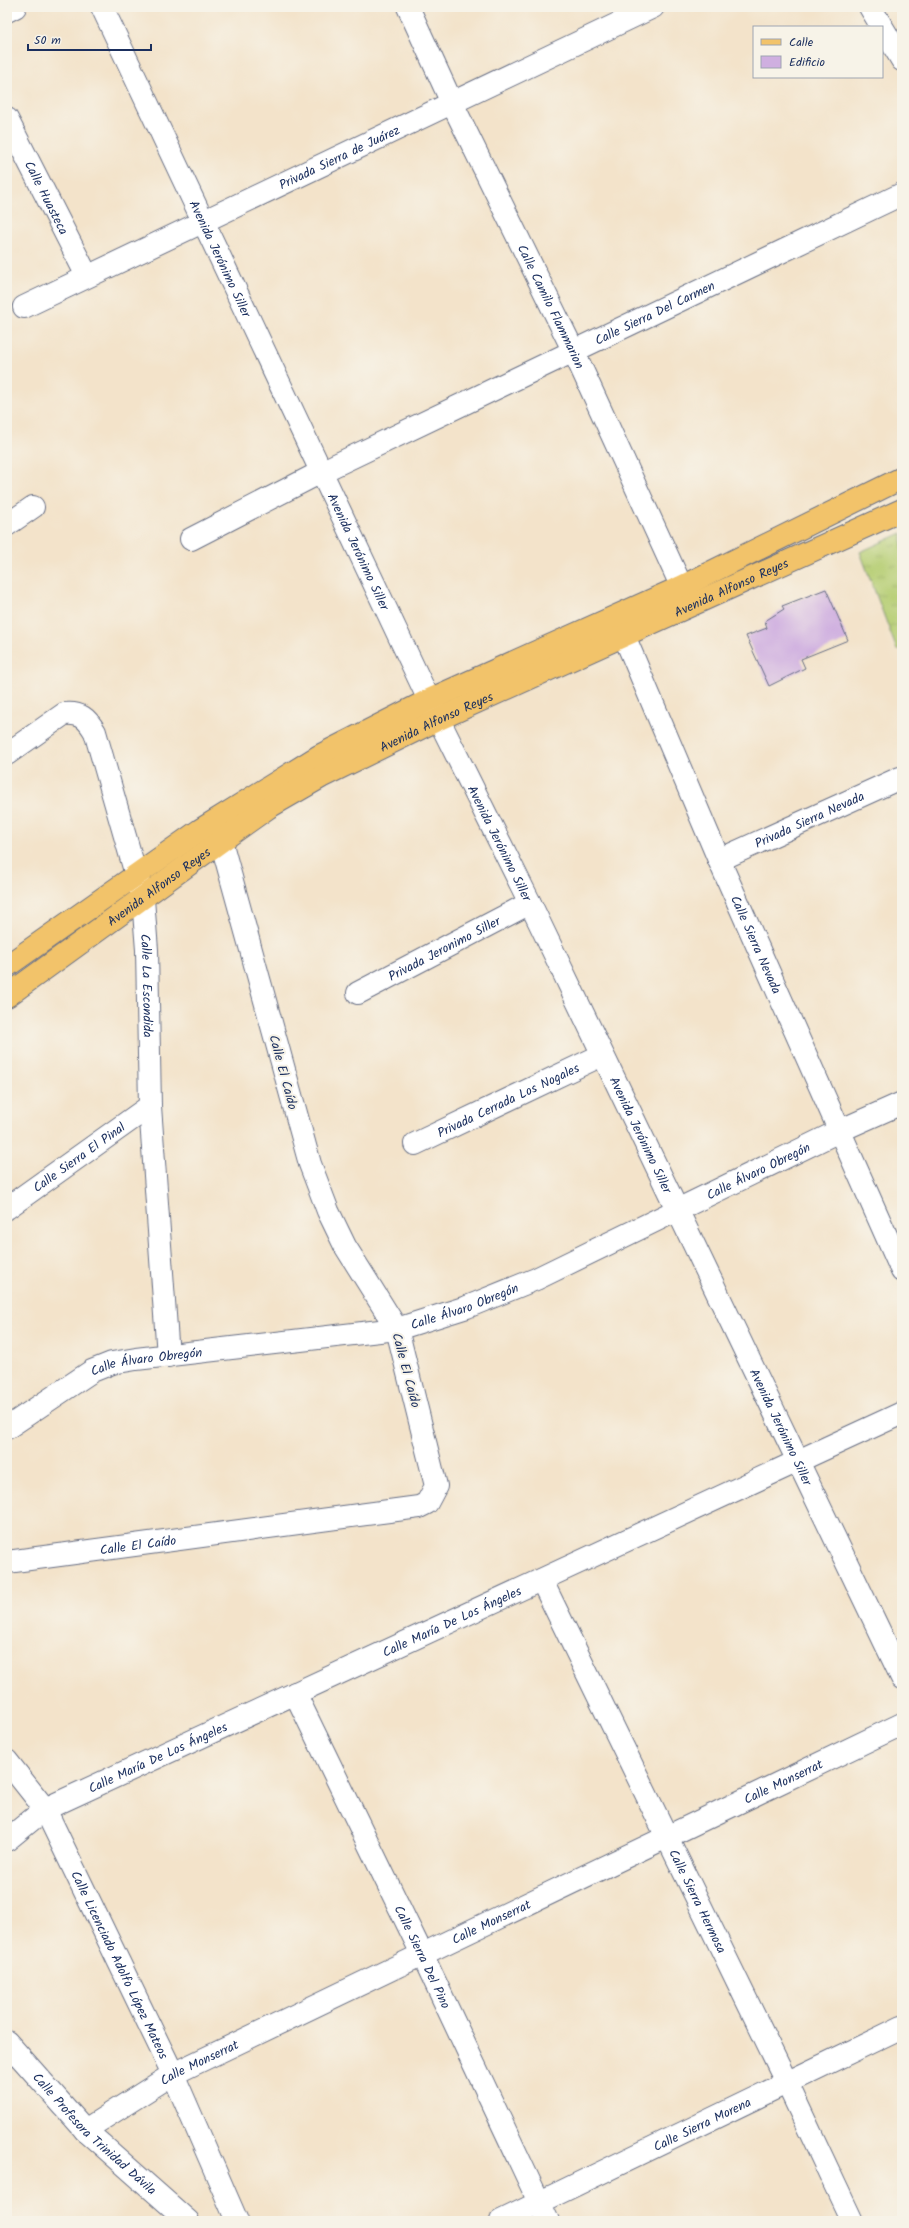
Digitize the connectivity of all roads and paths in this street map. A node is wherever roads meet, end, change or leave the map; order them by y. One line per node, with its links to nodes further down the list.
1 (15, 7): 6 (street)
2 (102, 7): 13 (street, Avenida Jerónimo Siller)
3 (408, 7): 10 (street, Calle Camilo Flammarion)
4 (653, 7): 10 (street, Privada Sierra de Juárez)
5 (870, 7): 7 (street)
6 (7, 11)
7 (881, 26)
8 (883, 29): 9 (street)
9 (902, 60)
10 (452, 103): 13 (street, Privada Sierra de Juárez); 16 (street, Calle Camilo Flammarion)
11 (7, 118): 14 (street, Calle Huasteca)
12 (902, 194): 16 (street, Calle Sierra Del Carmen)
13 (203, 221): 14 (street, Privada Sierra de Juárez); 17 (street, Avenida Jerónimo Siller)
14 (86, 276): 15 (street, Privada Sierra de Juárez)
15 (24, 307)
16 (574, 352): 17 (street, Calle Sierra Del Carmen); 23 (street, Calle Camilo Flammarion)
17 (321, 472): 22 (street, Calle Sierra Del Carmen); 27 (street, Avenida Jerónimo Siller)
18 (902, 478): 23 (main road, Avenida Alfonso Reyes)
19 (34, 507): 21 (street)
20 (902, 510): 24 (main road, Avenida Alfonso Reyes)
21 (7, 525)
22 (191, 539)
23 (681, 587): 24 (street, Calle Camilo Flammarion); 25 (main road, Avenida Alfonso Reyes)
24 (691, 607): 26 (main road, Avenida Alfonso Reyes)
25 (615, 616): 26 (street, Calle Sierra Nevada); 27 (main road, Avenida Alfonso Reyes)
26 (624, 637): 28 (main road, Avenida Alfonso Reyes); 32 (street, Calle Sierra Nevada)
27 (429, 700): 28 (street, Avenida Jerónimo Siller); 33 (main road, Avenida Alfonso Reyes)
28 (439, 719): 31 (main road, Avenida Alfonso Reyes); 35 (street, Avenida Jerónimo Siller)
29 (7, 754): 33 (street, Calle La Escondida)
30 (900, 778): 32 (street, Privada Sierra Nevada)
31 (220, 841): 34 (main road, Avenida Alfonso Reyes); 47 (street, Calle El Caído)
32 (719, 860): 42 (street, Calle Sierra Nevada)
33 (136, 876): 34 (street, Calle La Escondida); 36 (main road, Avenida Alfonso Reyes)
34 (143, 899): 38 (main road, Avenida Alfonso Reyes); 41 (street, Calle La Escondida)
35 (530, 902): 37 (street, Privada Jeronimo Siller); 39 (street, Avenida Jerónimo Siller)
36 (7, 966)
37 (358, 992)
38 (7, 996)
39 (602, 1055): 43 (street, Privada Cerrada Los Nogales); 45 (street, Avenida Jerónimo Siller)
40 (902, 1103): 42 (street, Calle Álvaro Obregón)
41 (150, 1106): 44 (street, Calle Sierra El Pinal); 48 (street, Calle La Escondida)
42 (839, 1131): 45 (street, Calle Álvaro Obregón); 46 (street, Calle Sierra Nevada)
43 (415, 1144)
44 (7, 1208)
45 (678, 1211): 47 (street, Calle Álvaro Obregón); 51 (street, Avenida Jerónimo Siller)
46 (902, 1271)
47 (397, 1329): 48 (street, Calle Álvaro Obregón); 52 (street, Calle El Caído)
48 (168, 1356): 50 (street, Calle Álvaro Obregón)
49 (902, 1413): 51 (street, Calle María De Los Ángeles)
50 (7, 1428)
51 (796, 1461): 53 (street, Calle María De Los Ángeles); 54 (street, Avenida Jerónimo Siller)
52 (7, 1562)
53 (542, 1581): 55 (street, Calle María De Los Ángeles); 59 (street, Calle Sierra Hermosa)
54 (902, 1678)
55 (295, 1693): 58 (street, Calle María De Los Ángeles); 61 (street, Calle Sierra Del Pino)
56 (902, 1724): 59 (street, Calle Monserrat)
57 (7, 1761): 58 (street, Calle Licenciado Adolfo López Mateos)
58 (45, 1809): 60 (street, Calle María De Los Ángeles); 64 (street, Calle Licenciado Adolfo López Mateos)
59 (666, 1837): 61 (street, Calle Monserrat); 65 (street, Calle Sierra Hermosa)
60 (7, 1840)
61 (422, 1954): 64 (street, Calle Monserrat); 67 (street, Calle Sierra Del Pino)
62 (902, 2027): 65 (street, Calle Sierra Morena)
63 (7, 2042): 66 (street, Calle Profesora Trinidad Dávila)
64 (173, 2074): 66 (street, Calle Monserrat); 69 (street, Calle Licenciado Adolfo López Mateos)
65 (788, 2083): 67 (street, Calle Sierra Morena); 71 (street, Calle Sierra Hermosa)
66 (85, 2130): 68 (street, Calle Profesora Trinidad Dávila)
67 (543, 2212): 70 (street, Calle Sierra Morena)
68 (188, 2221)
69 (237, 2221)
70 (501, 2221)
71 (852, 2221)

